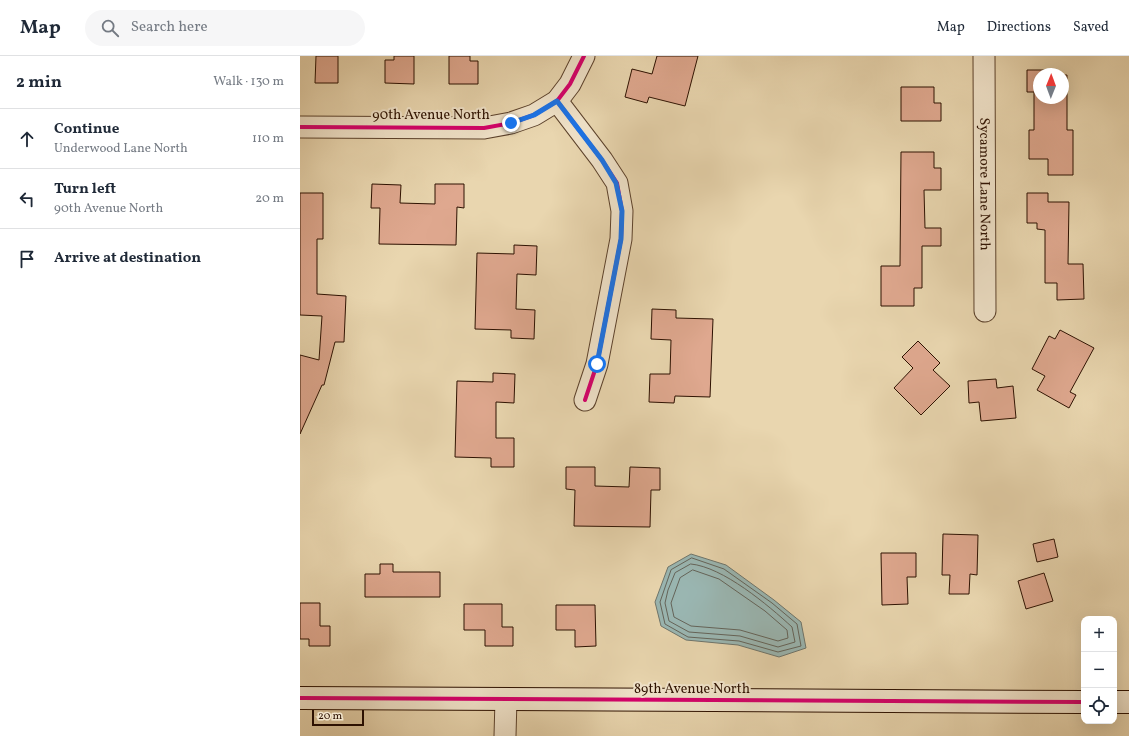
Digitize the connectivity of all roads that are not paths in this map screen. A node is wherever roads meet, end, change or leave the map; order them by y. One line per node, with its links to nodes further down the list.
1 (584, 56): 3 (street)
2 (984, 56): 5 (street, Sycamore Lane North)
3 (557, 101): 4 (street, 90th Avenue North); 6 (street)
4 (300, 127)
5 (985, 311)
6 (584, 400)
7 (300, 698): 8 (street, 89th Avenue North)
8 (506, 699): 9 (street, 89th Avenue North); 12 (street)
9 (1081, 702)
10 (1117, 702): 11 (street)
11 (1129, 702)
12 (505, 736)

